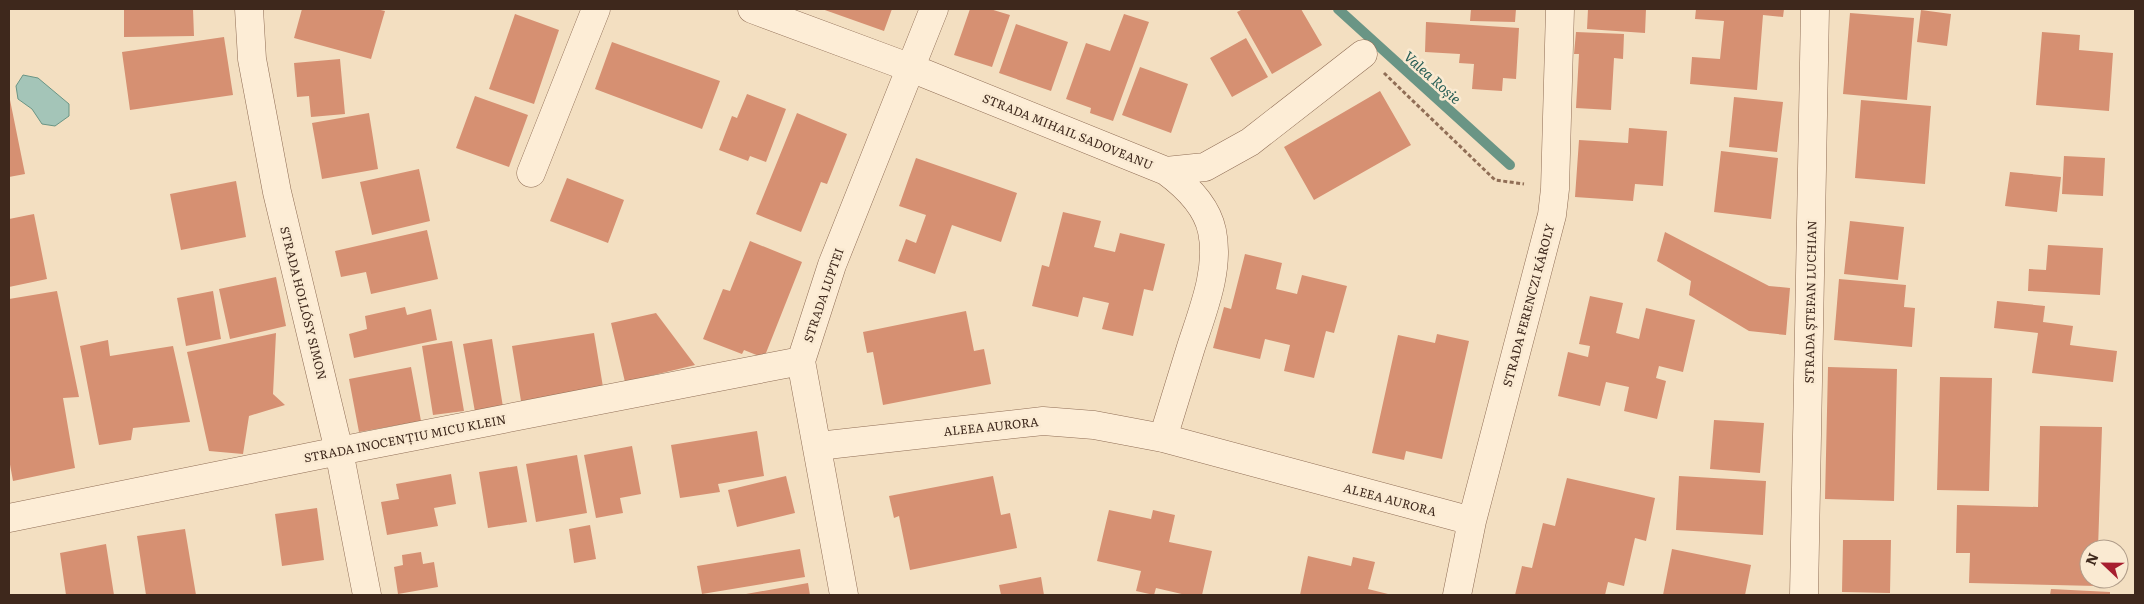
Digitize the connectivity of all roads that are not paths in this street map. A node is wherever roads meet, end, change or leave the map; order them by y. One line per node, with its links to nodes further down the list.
1 (250, 9): 14 (street, STRADA HOLLÓSY SIMON)
2 (596, 9): 10 (street)
3 (752, 9): 8 (street, STRADA MIHAIL SADOVEANU)
4 (934, 9): 8 (street, STRADA LUPTEI)
5 (1560, 9): 16 (street, STRADA FERENCZI KÁROLY)
6 (1815, 9): 20 (street, STRADA ȘTEFAN LUCHIAN)
7 (1363, 54): 9 (street, STRADA MIHAIL SADOVEANU)
8 (911, 68): 9 (street, STRADA MIHAIL SADOVEANU); 11 (street, STRADA LUPTEI)
9 (1166, 171): 12 (street)
10 (531, 172)
11 (801, 361): 13 (street, STRADA LUPTEI); 14 (street, STRADA INOCENȚIU MICU KLEIN)
12 (1163, 438): 13 (street, ALEEA AURORA); 16 (street, ALEEA AURORA)
13 (818, 446): 18 (street, STRADA LUPTEI)
14 (340, 451): 15 (street, STRADA INOCENȚIU MICU KLEIN); 17 (street, STRADA HOLLÓSY SIMON)
15 (9, 518)
16 (1472, 521): 19 (street, STRADA FERENCZI KÁROLY)
17 (367, 595)
18 (844, 595)
19 (1456, 595)
20 (1804, 595)

